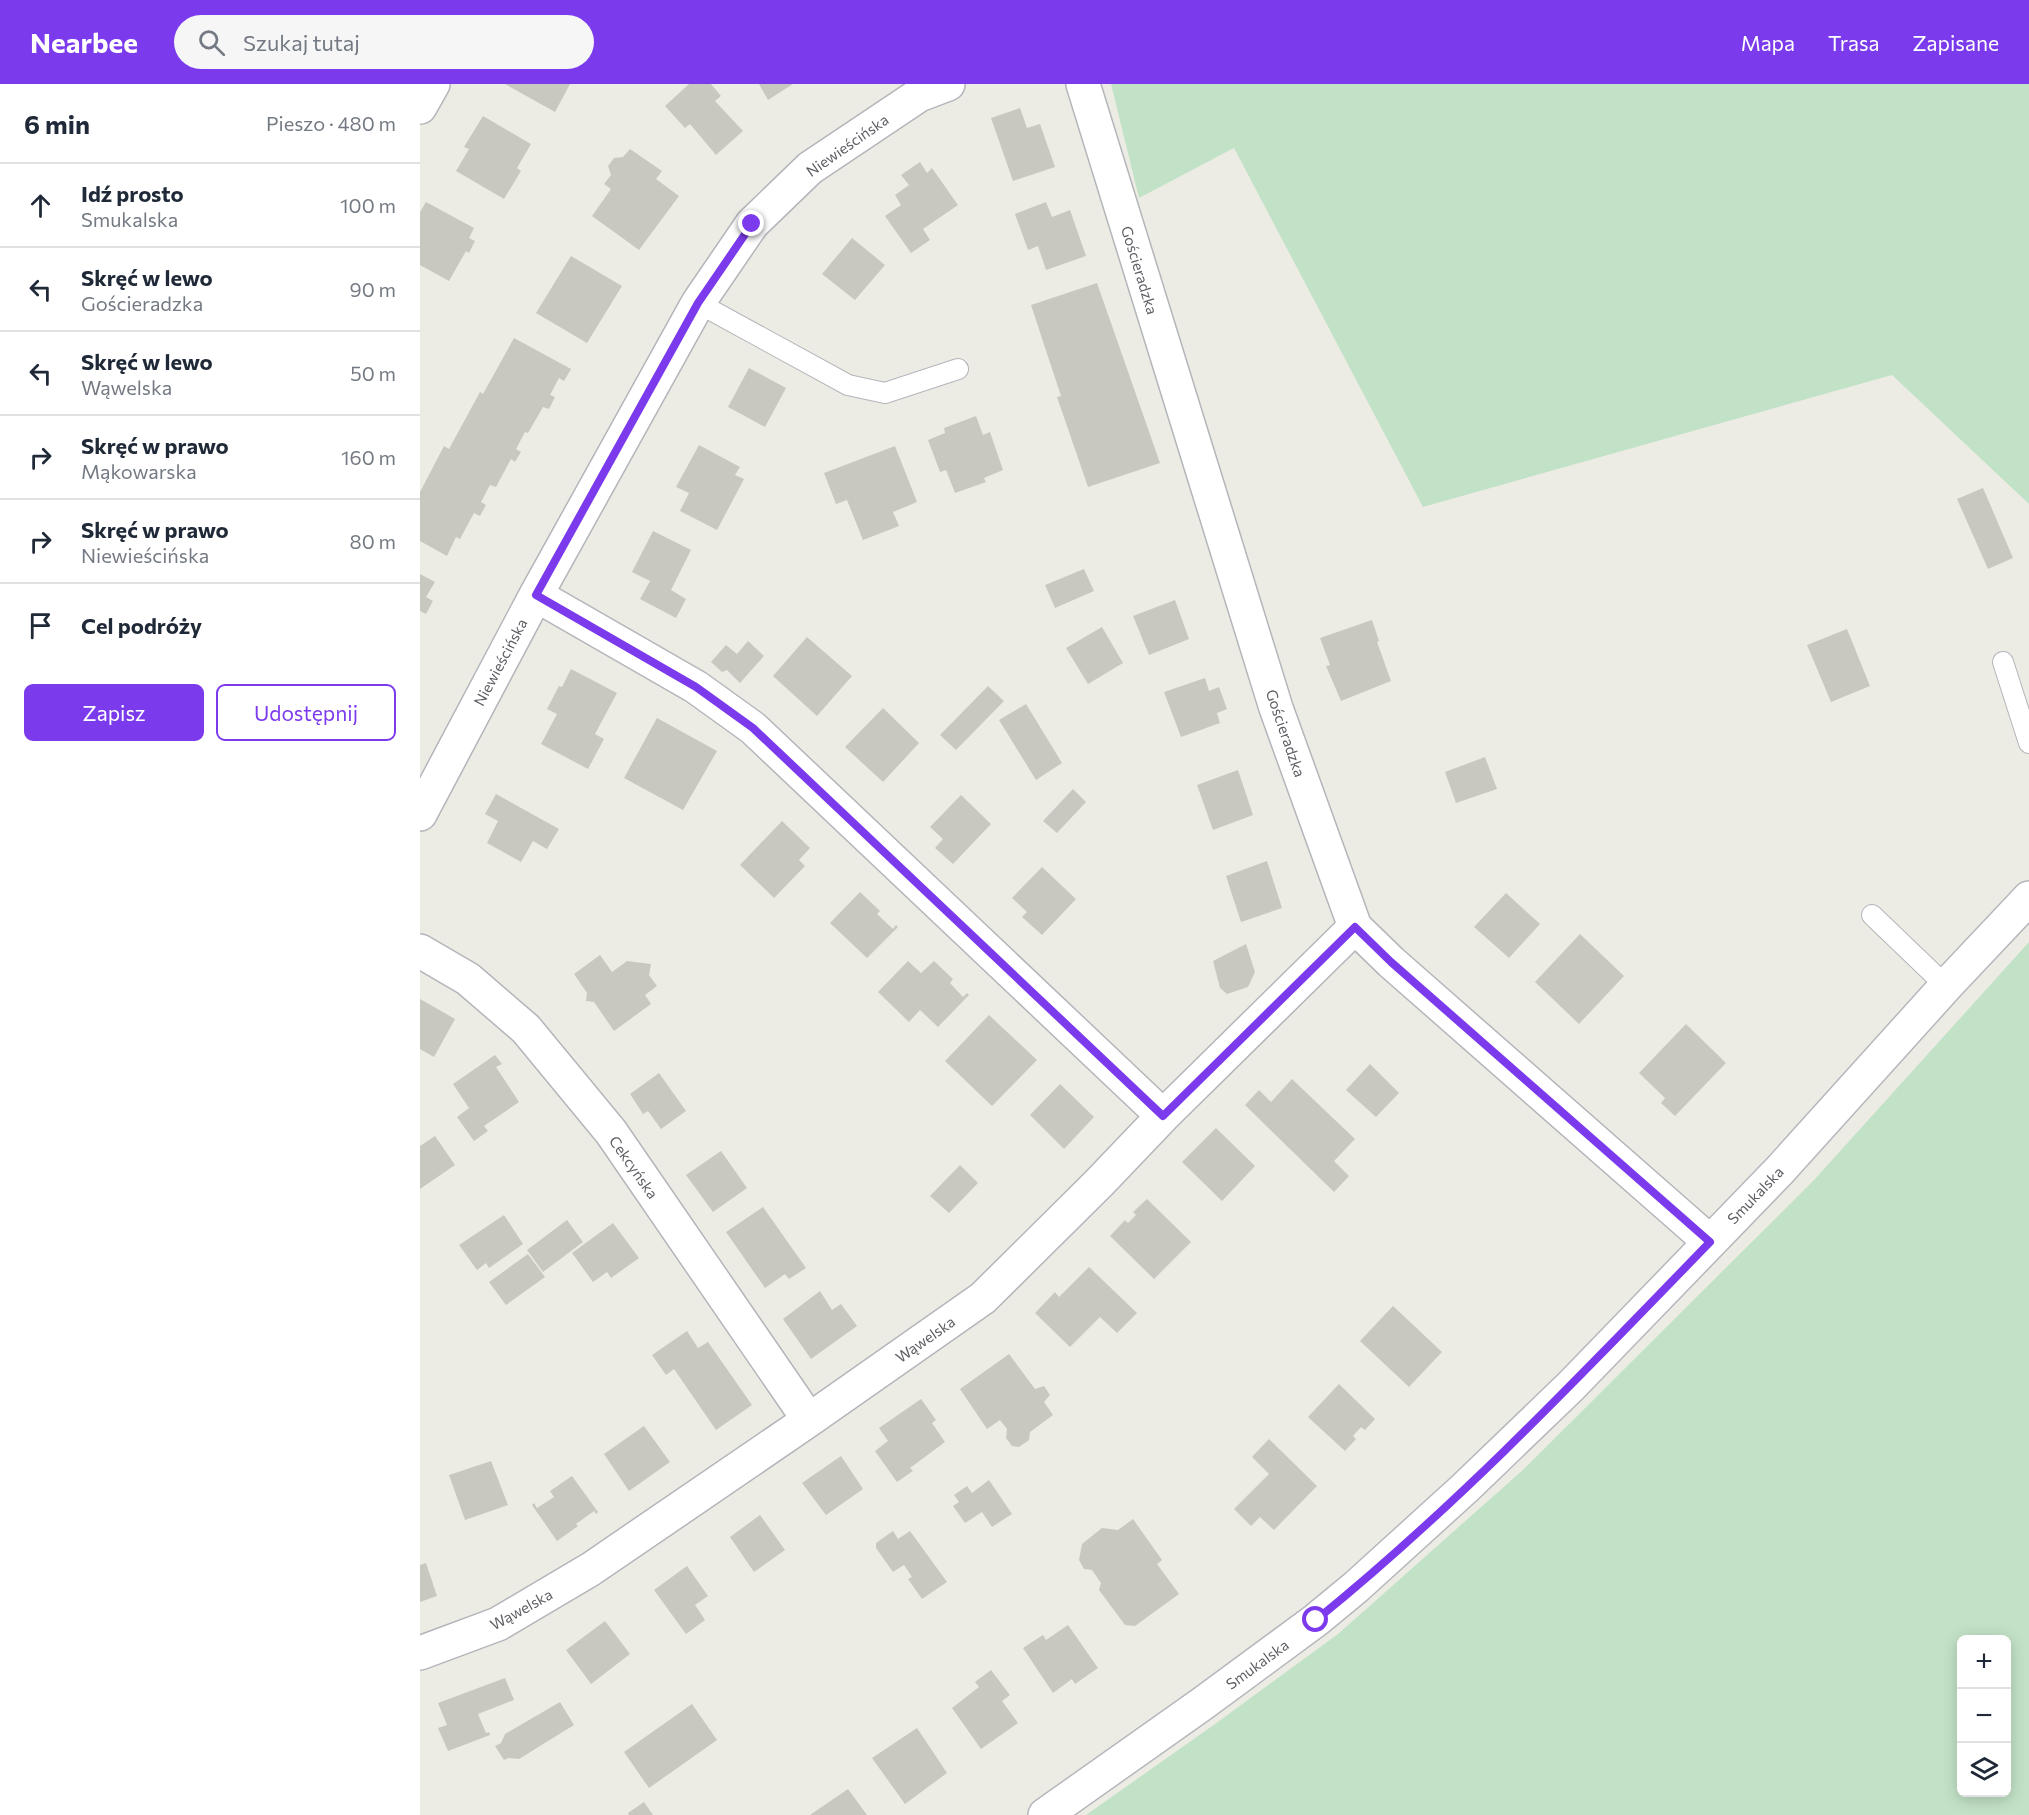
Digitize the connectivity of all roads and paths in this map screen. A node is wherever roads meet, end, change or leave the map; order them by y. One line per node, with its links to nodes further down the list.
1 (433, 84): 4 (street)
2 (948, 84): 5 (street, Niewieścińska)
3 (1083, 84): 13 (street, Gościeradzka)
4 (420, 107)
5 (698, 303): 6 (lane); 7 (street, Niewieścińska)
6 (958, 369)
7 (536, 595): 10 (street, Niewieścińska); 16 (street)
8 (2002, 662): 9 (lane)
9 (2029, 743)
10 (420, 814)
11 (2029, 898): 15 (street, Smukalska)
12 (1872, 915): 15 (lane)
13 (1355, 927): 16 (street, Wąwelska); 17 (street, Gościeradzka)
14 (420, 951): 18 (street, Cekcyńska)
15 (1946, 986): 17 (street, Smukalska)
16 (1163, 1116): 18 (street, Wąwelska)
17 (1710, 1242): 20 (street, Smukalska)
18 (809, 1420): 19 (street, Wąwelska)
19 (420, 1653)
20 (1045, 1815)

